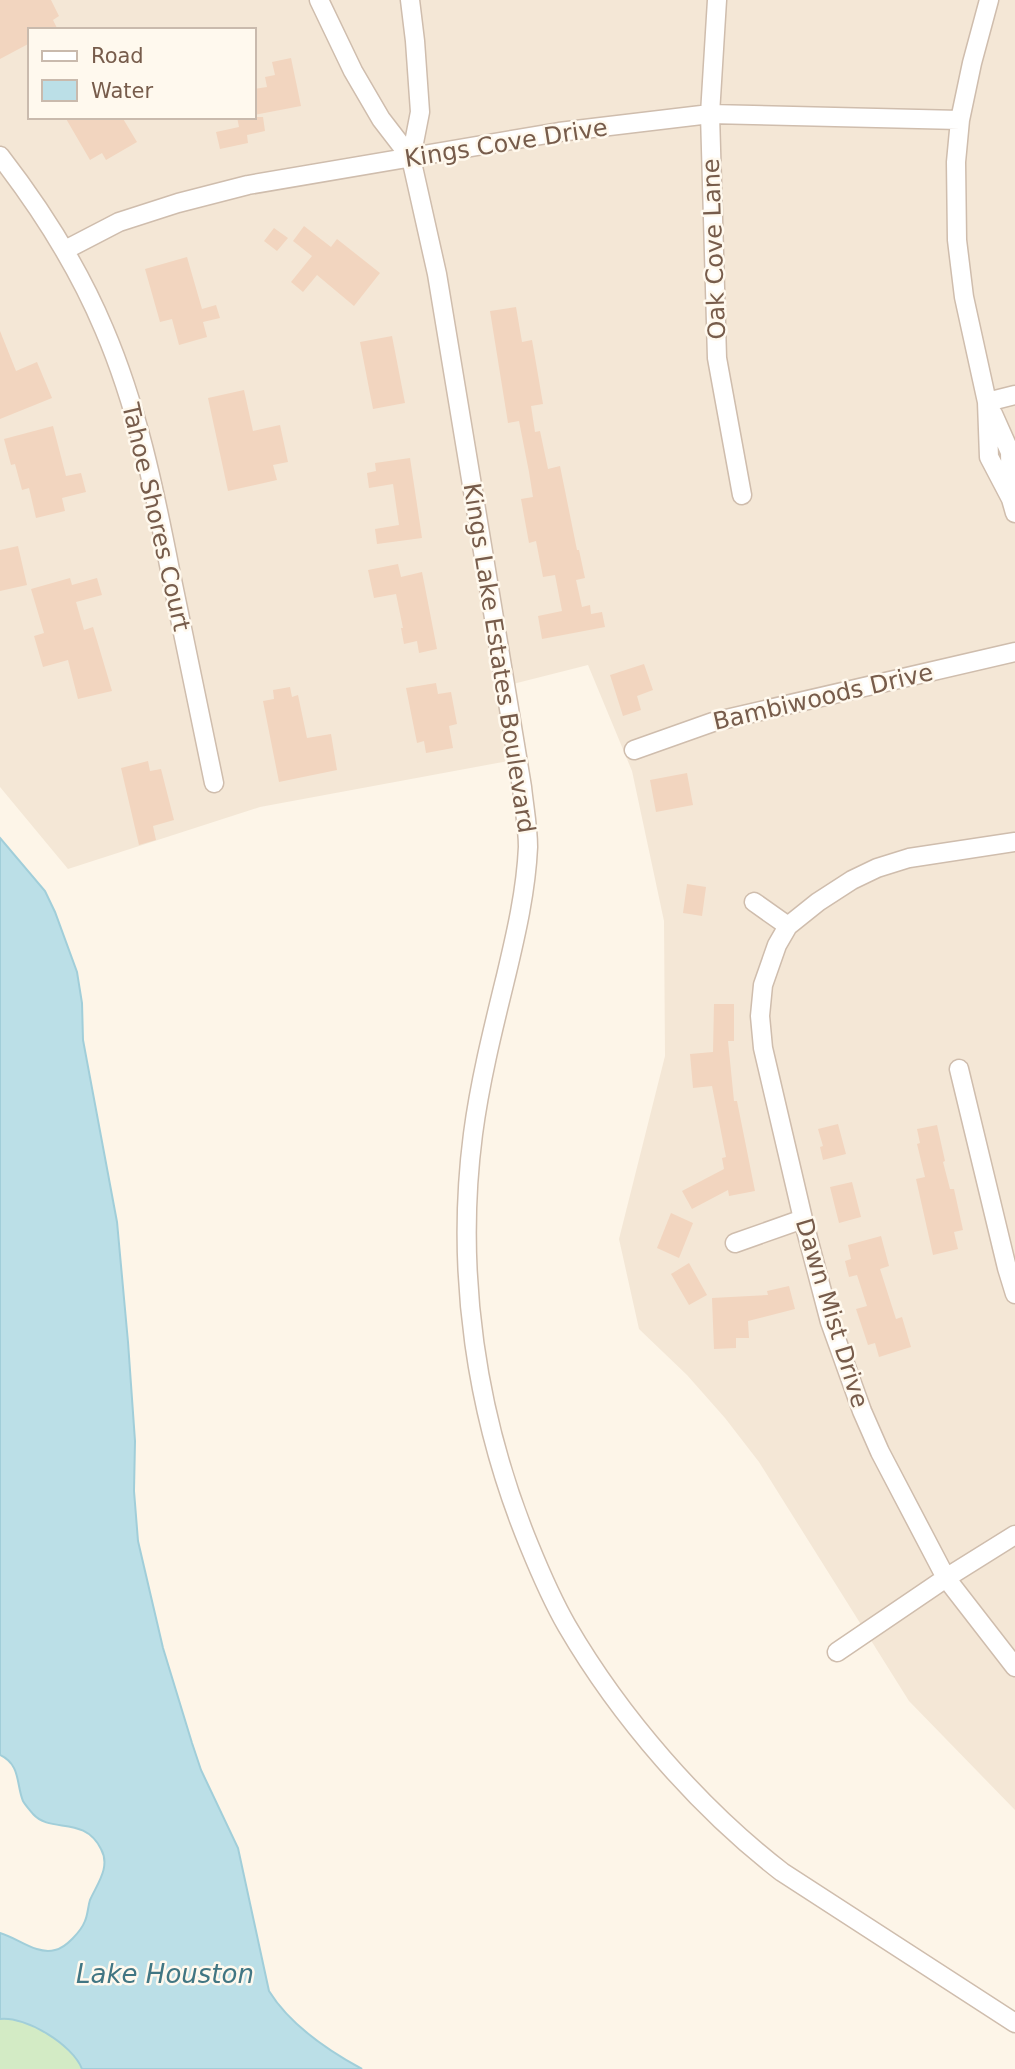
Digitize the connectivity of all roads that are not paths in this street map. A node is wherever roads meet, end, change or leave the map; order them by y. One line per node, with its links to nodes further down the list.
1 (319, 0): 8 (street, Kings Lake Estates Boulevard)
2 (410, 0): 8 (street, Kings Lake Estates Boulevard)
3 (717, 0): 5 (street, Oak Cove Lane)
4 (989, 0): 6 (street)
5 (710, 114): 6 (street, Kings Cove Drive); 8 (street, Kings Cove Drive); 12 (street, Oak Cove Lane)
6 (960, 120): 11 (street)
7 (0, 156): 9 (street, Tahoe Shores Court)
8 (411, 158): 9 (street, Kings Cove Drive); 28 (street, Kings Lake Estates Boulevard)
9 (65, 250): 16 (street, Tahoe Shores Court)
10 (1015, 395): 11 (street)
11 (987, 402): 13 (street)
12 (742, 495)
13 (1013, 506)
14 (1015, 652): 15 (street, Bambiwoods Drive)
15 (634, 750)
16 (214, 783)
17 (1015, 842): 19 (street)
18 (754, 902): 19 (street)
19 (788, 926): 21 (street, Dawn Mist Drive)
20 (959, 1069): 23 (street)
21 (803, 1219): 22 (street); 25 (street, Dawn Mist Drive)
22 (735, 1243)
23 (1015, 1294)
24 (1015, 1535): 25 (street)
25 (946, 1578): 26 (street); 27 (street, Dawn Mist Drive)
26 (838, 1651)
27 (1015, 1667)
28 (1015, 2022)

